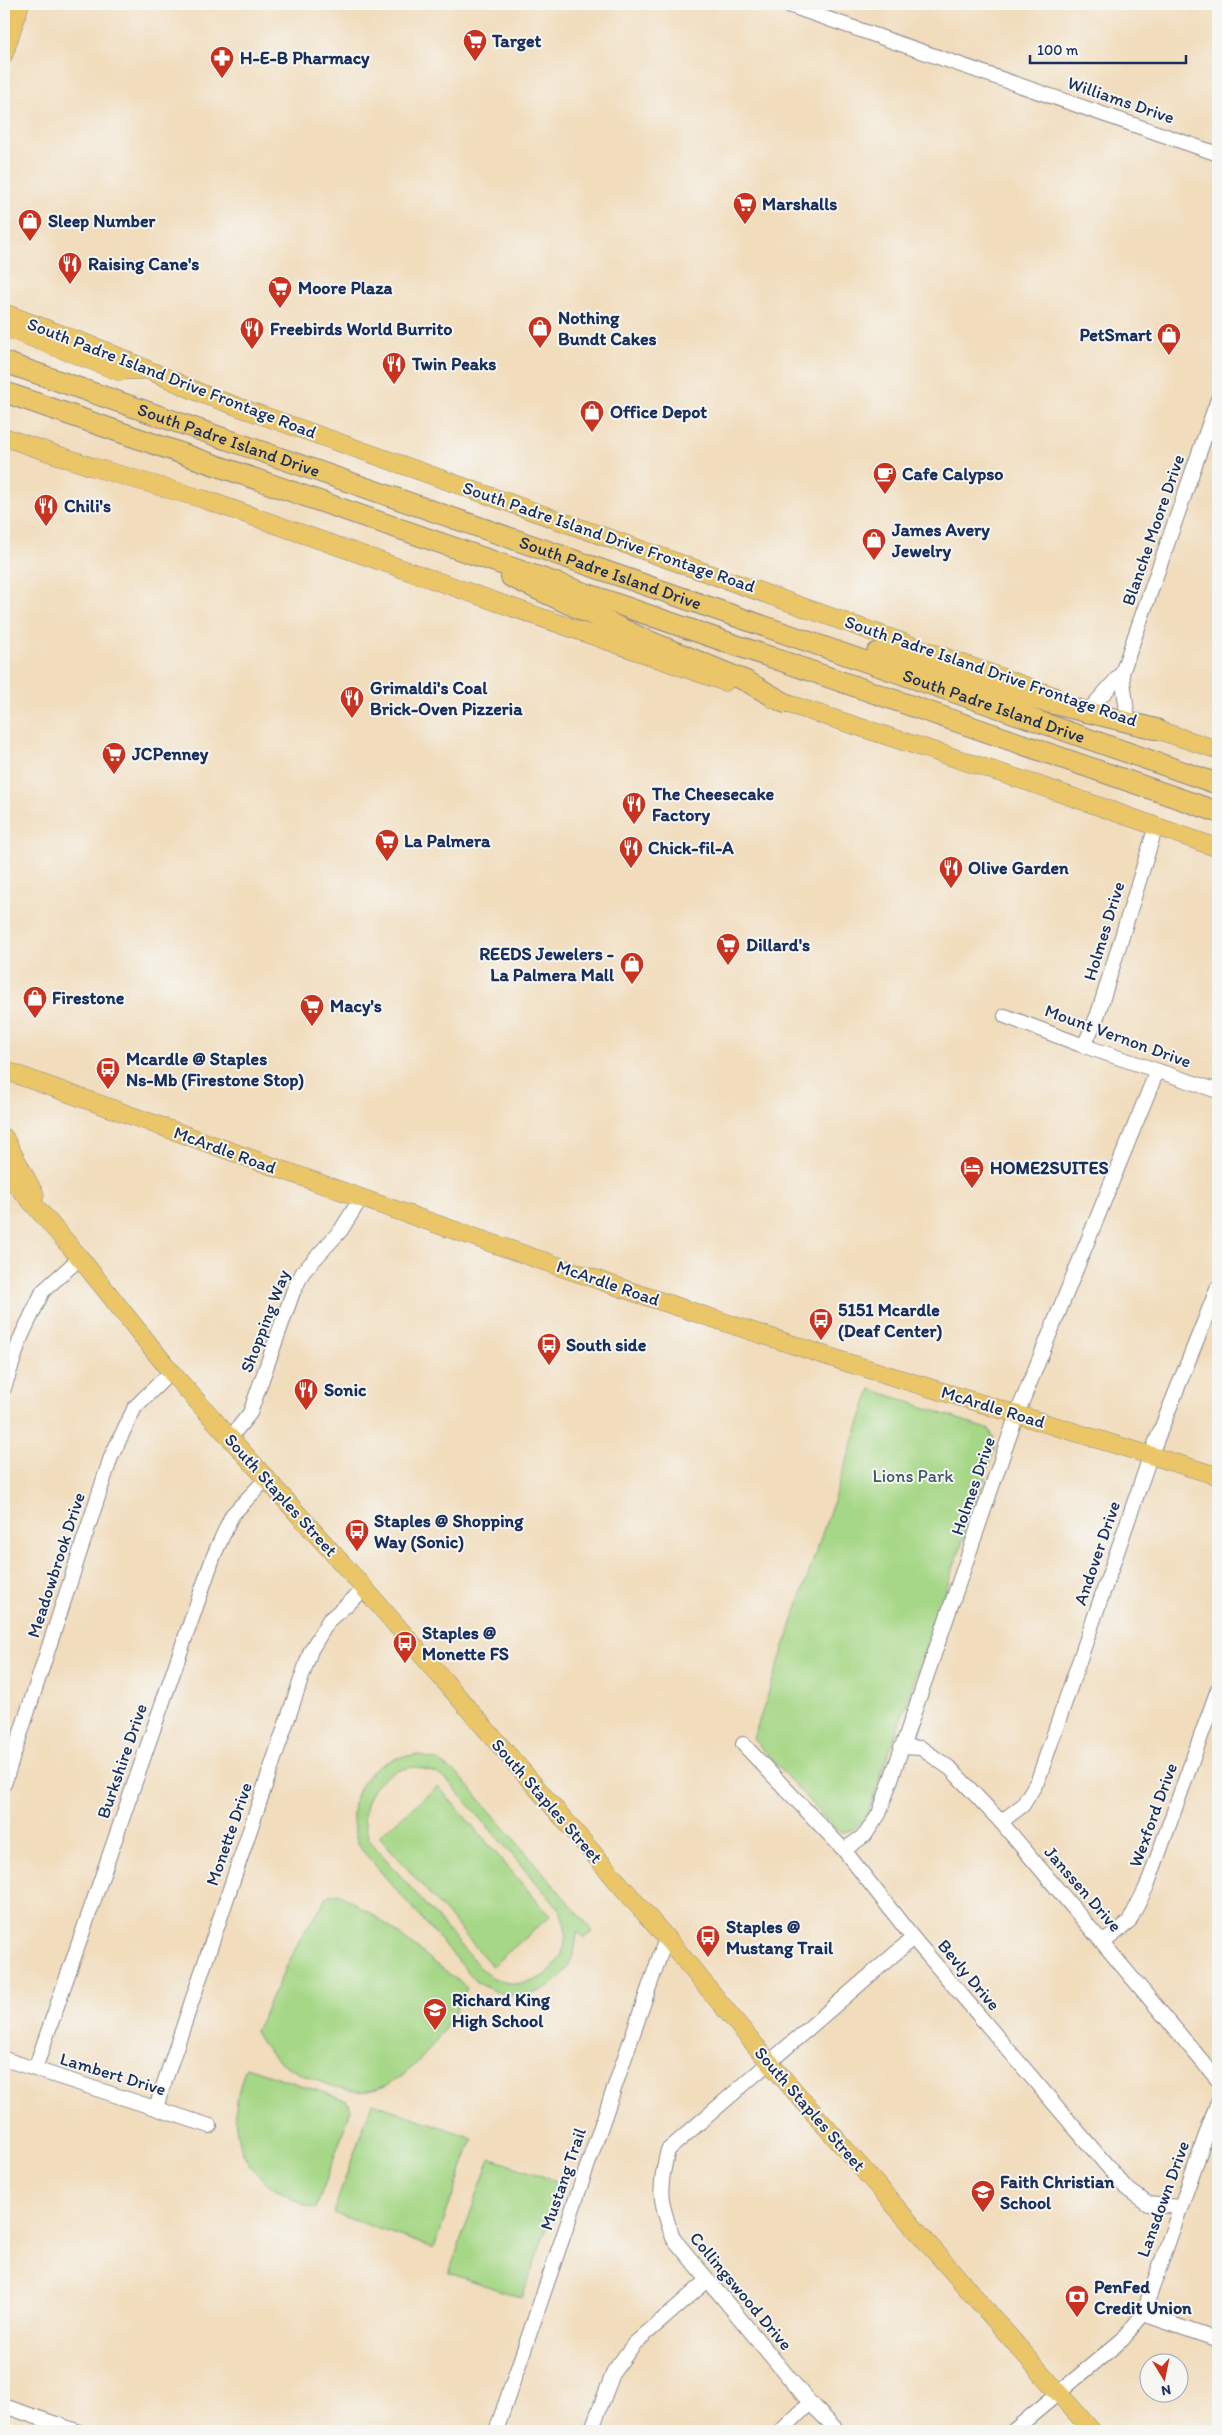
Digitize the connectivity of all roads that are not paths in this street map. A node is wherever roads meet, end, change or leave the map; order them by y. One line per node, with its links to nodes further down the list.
1 (20, 4): 3 (main road)
2 (785, 4): 4 (street, Williams Drive)
3 (4, 54)
4 (1218, 154)
5 (4, 314): 8 (main road, South Padre Island Drive Frontage Road)
6 (4, 327): 8 (main road)
7 (4, 362): 13 (highway, South Padre Island Drive)
8 (146, 369): 16 (main road, South Padre Island Drive Frontage Road)
9 (4, 392): 12 (highway, South Padre Island Drive)
10 (1218, 399): 14 (street, Blanche Moore Drive)
11 (7, 437): 15 (main road)
12 (485, 558): 15 (highway); 21 (highway, South Padre Island Drive)
13 (763, 627): 18 (highway); 20 (highway, South Padre Island Drive)
14 (1122, 674): 16 (street, Blanche Moore Drive); 17 (street, Blanche Moore Drive)
15 (785, 703): 22 (main road)
16 (1090, 709): 17 (main road, South Padre Island Drive Frontage Road)
17 (1128, 720): 18 (main road, South Padre Island Drive Frontage Road)
18 (1156, 729): 19 (main road, South Padre Island Drive Frontage Road)
19 (1218, 750)
20 (1218, 784)
21 (1218, 812)
22 (1156, 826): 23 (main road); 25 (street, Holmes Drive)
23 (1218, 848)
24 (1005, 1016): 25 (street, Mount Vernon Drive)
25 (1084, 1046): 27 (street, Mount Vernon Drive)
26 (4, 1070): 28 (main road, McArdle Road)
27 (1157, 1071): 30 (street, Mount Vernon Drive); 39 (street, Holmes Drive)
28 (21, 1075): 29 (main road); 33 (main road, McArdle Road)
29 (4, 1081)
30 (1218, 1091)
31 (4, 1137): 34 (main road)
32 (4, 1170): 34 (main road, South Staples Street)
33 (361, 1198): 39 (main road, McArdle Road); 40 (street, Shopping Way)
34 (48, 1220): 35 (main road, South Staples Street)
35 (80, 1258): 37 (main road, South Staples Street); 38 (street)
36 (1218, 1287): 41 (street, Andover Drive)
37 (171, 1372): 40 (main road, South Staples Street); 48 (street, Meadowbrook Drive)
38 (4, 1388)
39 (1017, 1414): 41 (main road, McArdle Road); 47 (street, Holmes Drive)
40 (230, 1438): 43 (main road, South Staples Street)
41 (1151, 1454): 42 (main road, McArdle Road); 49 (street, Andover Drive)
42 (1218, 1476)
43 (267, 1478): 44 (main road, South Staples Street); 56 (street, Burkshire Drive)
44 (365, 1589): 51 (main road, South Staples Street); 59 (street, Monette Drive)
45 (1218, 1689): 53 (street, Wexford Drive)
46 (743, 1744): 50 (street, Bevly Drive)
47 (901, 1747): 49 (street, Janssen Drive); 50 (street, Holmes Drive)
48 (4, 1784)
49 (1001, 1822): 53 (street, Janssen Drive)
50 (844, 1850): 52 (street, Bevly Drive)
51 (666, 1938): 55 (main road, South Staples Street); 69 (street, Mustang Trail)
52 (913, 1938): 55 (street, Collingswood Drive); 61 (street, Bevly Drive)
53 (1104, 1942): 57 (street, Janssen Drive)
54 (4, 2059): 56 (street, Lambert Drive)
55 (769, 2062): 62 (street, Collingswood Drive); 65 (main road, South Staples Street)
56 (35, 2069): 59 (street, Lambert Drive)
57 (1218, 2080)
58 (1218, 2100): 61 (street, Lansdown Drive)
59 (156, 2107): 60 (street, Lambert Drive)
60 (210, 2126)
61 (1179, 2207): 63 (street, Lansdown Drive)
62 (708, 2280): 66 (street, Collingswood Drive); 70 (street)
63 (1143, 2314): 64 (street); 65 (street, Lansdown Drive)
64 (1218, 2340)
65 (1058, 2392): 73 (street, Lansdown Drive); 74 (main road, South Staples Street)
66 (810, 2403): 71 (street); 72 (street, Collingswood Drive)
67 (4, 2406): 68 (street)
68 (77, 2431)
69 (496, 2431)
70 (591, 2431)
71 (780, 2431)
72 (838, 2431)
73 (1013, 2431)
74 (1092, 2431)

